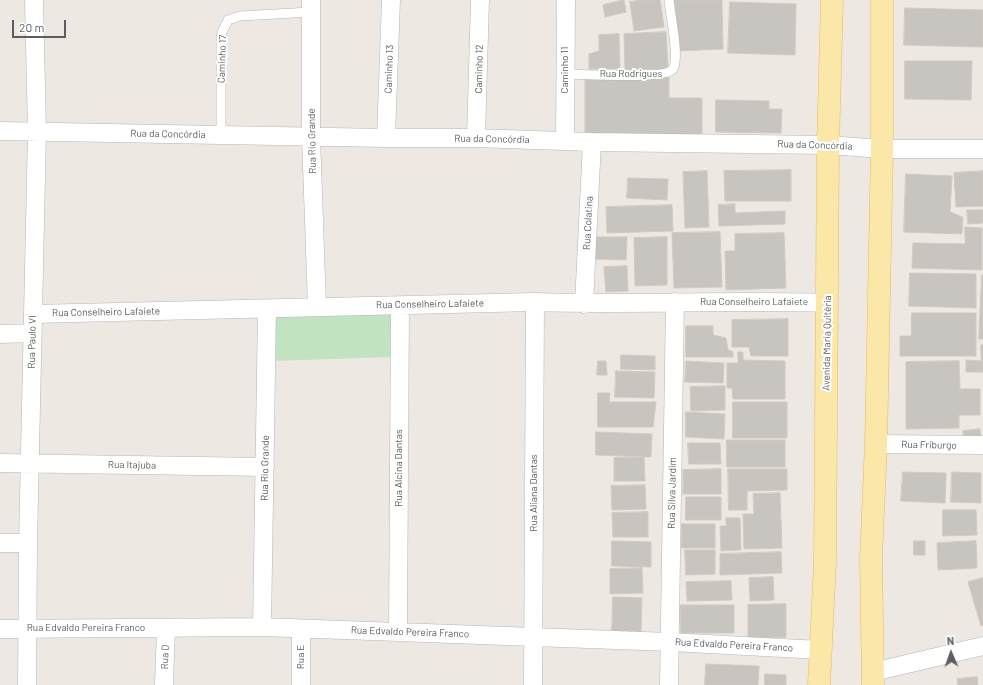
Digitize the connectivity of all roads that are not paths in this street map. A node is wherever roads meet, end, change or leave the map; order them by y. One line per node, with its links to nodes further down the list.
1 (34, 0): 11 (street, Rua Paulo VI)
2 (391, 0): 14 (street, Caminho 13)
3 (480, 0): 15 (street, Caminho 12)
4 (566, 0): 9 (street, Caminho 11)
5 (669, 0): 9 (lane, Rua Rodrigues)
6 (832, 0): 18 (main road, Avenida Maria Quitéria)
7 (882, 0): 19 (main road)
8 (311, 6): 12 (lane, Caminho 17); 13 (street, Rua Rio Grande)
9 (565, 74): 16 (street, Caminho 11)
10 (0, 131): 11 (street, Rua da Concórdia)
11 (37, 132): 12 (street, Rua da Concórdia); 28 (street, Rua Paulo VI)
12 (221, 134): 13 (street, Rua da Concórdia)
13 (311, 136): 14 (street, Rua da Concórdia); 26 (street, Rua Rio Grande)
14 (386, 138): 15 (street, Rua da Concórdia)
15 (476, 138): 16 (street, Rua da Concórdia)
16 (565, 141): 17 (street, Rua da Concórdia)
17 (592, 142): 18 (street, Rua da Concórdia); 24 (street, Rua Colatina)
18 (828, 145): 19 (street, Rua da Concórdia); 23 (main road, Avenida Maria Quitéria)
19 (882, 148): 20 (street, Rua da Concórdia); 31 (main road)
20 (983, 149)
21 (535, 302): 24 (street, Rua Conselheiro Lafaiete); 25 (street, Rua Conselheiro Lafaiete); 44 (street, Rua Aliana Dantas)
22 (675, 302): 23 (street, Rua Conselheiro Lafaiete); 24 (street, Rua Conselheiro Lafaiete); 45 (street, Rua Silva Jardim)
23 (828, 303): 47 (main road, Avenida Maria Quitéria)
24 (584, 304)
25 (400, 306): 26 (street, Rua Conselheiro Lafaiete); 43 (street, Rua Alcina Dantas)
26 (317, 307): 27 (street, Rua Conselheiro Lafaiete)
27 (267, 309): 28 (street, Rua Conselheiro Lafaiete); 35 (street, Rua Rio Grande)
28 (33, 314): 29 (street, Rua Paulo VI)
29 (32, 332): 30 (street); 34 (street, Rua Paulo VI)
30 (0, 334)
31 (876, 444): 32 (street, Rua Friburgo); 48 (main road)
32 (983, 445)
33 (0, 463): 34 (street, Rua Itajuba)
34 (30, 463): 35 (street, Rua Itajuba); 37 (street, Rua Paulo VI)
35 (265, 467): 38 (street, Rua Rio Grande)
36 (0, 543): 37 (street)
37 (28, 543): 39 (street, Rua Paulo VI)
38 (262, 626): 41 (street, Rua Edvaldo Pereira Franco); 42 (street, Rua Edvaldo Pereira Franco)
39 (28, 627): 40 (street, Rua Edvaldo Pereira Franco); 41 (street, Rua Edvaldo Pereira Franco); 49 (street, Rua Paulo VI)
40 (0, 628)
41 (166, 628): 50 (street, Rua D)
42 (302, 629): 43 (street, Rua Edvaldo Pereira Franco); 51 (street, Rua E)
43 (398, 631): 44 (street, Rua Edvaldo Pereira Franco)
44 (533, 637): 45 (street, Rua Edvaldo Pereira Franco); 52 (street, Rua Aliana Dantas)
45 (670, 642): 47 (street, Rua Edvaldo Pereira Franco); 53 (street, Rua Silva Jardim)
46 (983, 646): 48 (street)
47 (820, 650): 54 (main road, Avenida Maria Quitéria)
48 (873, 679)
49 (27, 685)
50 (164, 685)
51 (302, 685)
52 (533, 685)
53 (669, 685)
54 (819, 685)

